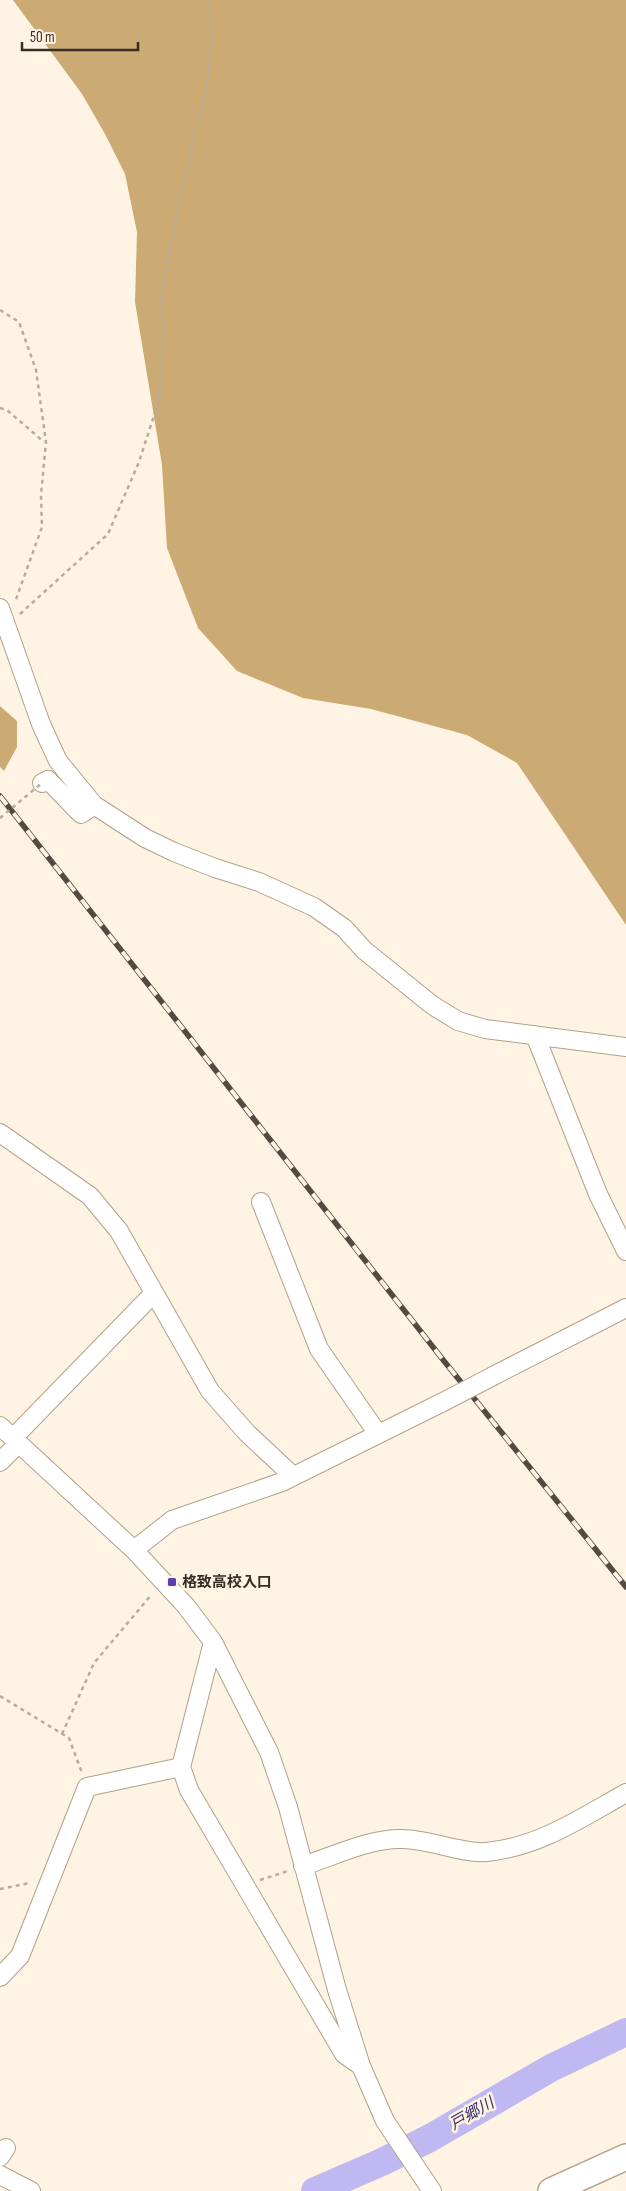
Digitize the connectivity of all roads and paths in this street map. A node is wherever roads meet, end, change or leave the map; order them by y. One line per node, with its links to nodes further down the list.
1 (208, 0): 6 (path)
2 (0, 310): 4 (path)
3 (0, 408): 4 (path)
4 (46, 442): 6 (path)
5 (0, 608): 6 (street)
6 (6, 627): 8 (street)
7 (42, 783): 8 (street); 9 (path, bridge)
8 (94, 805): 10 (street)
9 (0, 818)
10 (535, 1035): 11 (street); 14 (street)
11 (626, 1047)
12 (0, 1133): 15 (street)
13 (261, 1202): 18 (street)
14 (626, 1252)
15 (154, 1293): 19 (street); 21 (street)
16 (626, 1308): 18 (street, bridge)
17 (0, 1426): 19 (street)
18 (378, 1434): 21 (street)
19 (16, 1441): 20 (street); 22 (street)
20 (0, 1462)
21 (293, 1476): 22 (street)
22 (134, 1550): 23 (street)
23 (163, 1581): 24 (street); 26 (path)
24 (213, 1642): 27 (street); 30 (street)
25 (0, 1696): 26 (path)
26 (62, 1734): 28 (path)
27 (181, 1767): 28 (street); 32 (street)
28 (87, 1787): 31 (street)
29 (626, 1793): 30 (street)
30 (303, 1866): 32 (path); 35 (street)
31 (51, 1879): 33 (path); 34 (street)
32 (244, 1885): 35 (street)
33 (0, 1889)
34 (0, 1977)
35 (361, 2066): 39 (street)
36 (626, 2157): 40 (highway)
37 (0, 2176): 38 (street)
38 (31, 2191)
39 (432, 2191)
40 (551, 2191)

